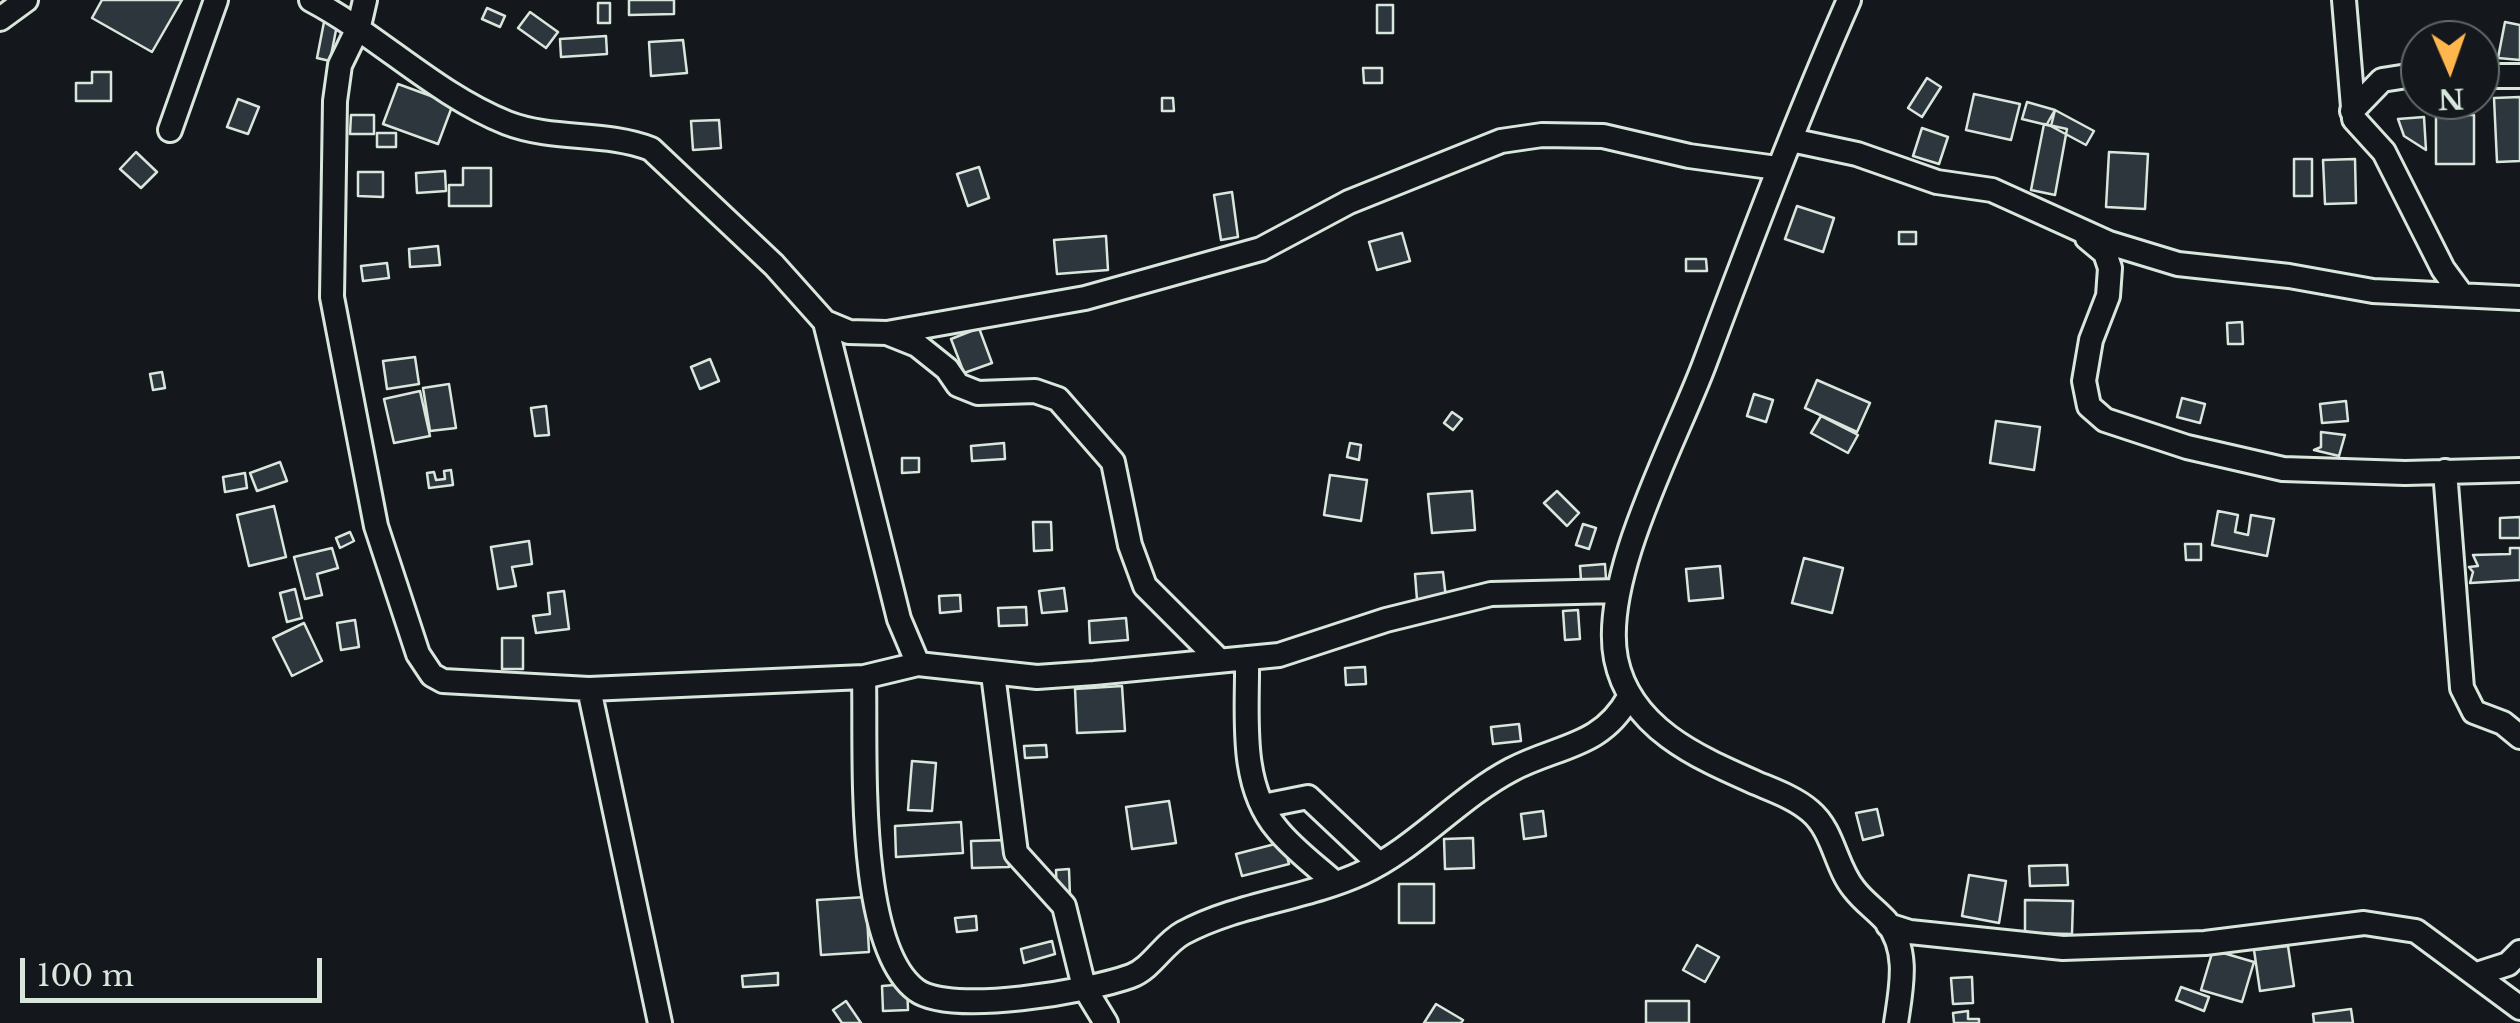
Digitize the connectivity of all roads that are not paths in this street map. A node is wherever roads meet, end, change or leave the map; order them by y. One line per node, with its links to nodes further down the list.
1 (26, 0): 7 (street)
2 (216, 0): 11 (street)
3 (311, 0): 8 (street)
4 (365, 0): 8 (street)
5 (1849, 0): 12 (street)
6 (2344, 0): 10 (street)
7 (0, 19)
8 (359, 26): 17 (street); 27 (street)
9 (2400, 77): 10 (street)
10 (2352, 111): 15 (street)
11 (170, 130)
12 (1791, 140): 13 (street); 14 (street)
13 (1777, 168): 18 (street); 21 (street)
14 (2079, 230): 15 (street); 20 (street)
15 (2462, 295): 16 (street)
16 (2520, 298)
17 (825, 322): 18 (street); 24 (street)
18 (887, 332): 23 (street)
19 (2520, 470): 20 (street)
20 (2445, 471): 29 (street)
21 (1618, 591): 22 (street); 28 (street)
22 (1247, 658): 23 (street); 30 (street)
23 (1218, 659): 25 (street)
24 (918, 664): 25 (street); 26 (street)
25 (993, 674): 36 (street)
26 (864, 677): 27 (street); 36 (street)
27 (589, 689): 38 (street)
28 (1629, 697): 31 (street); 33 (street)
29 (2520, 737)
30 (1263, 806): 31 (street); 32 (street)
31 (1380, 864): 32 (street)
32 (1334, 882): 36 (street)
33 (1888, 924): 35 (street); 40 (street)
34 (2520, 952): 35 (street)
35 (2478, 974): 37 (street)
36 (1084, 986): 39 (street)
37 (2520, 1008)
38 (660, 1023)
39 (1106, 1023)
40 (1896, 1023)

